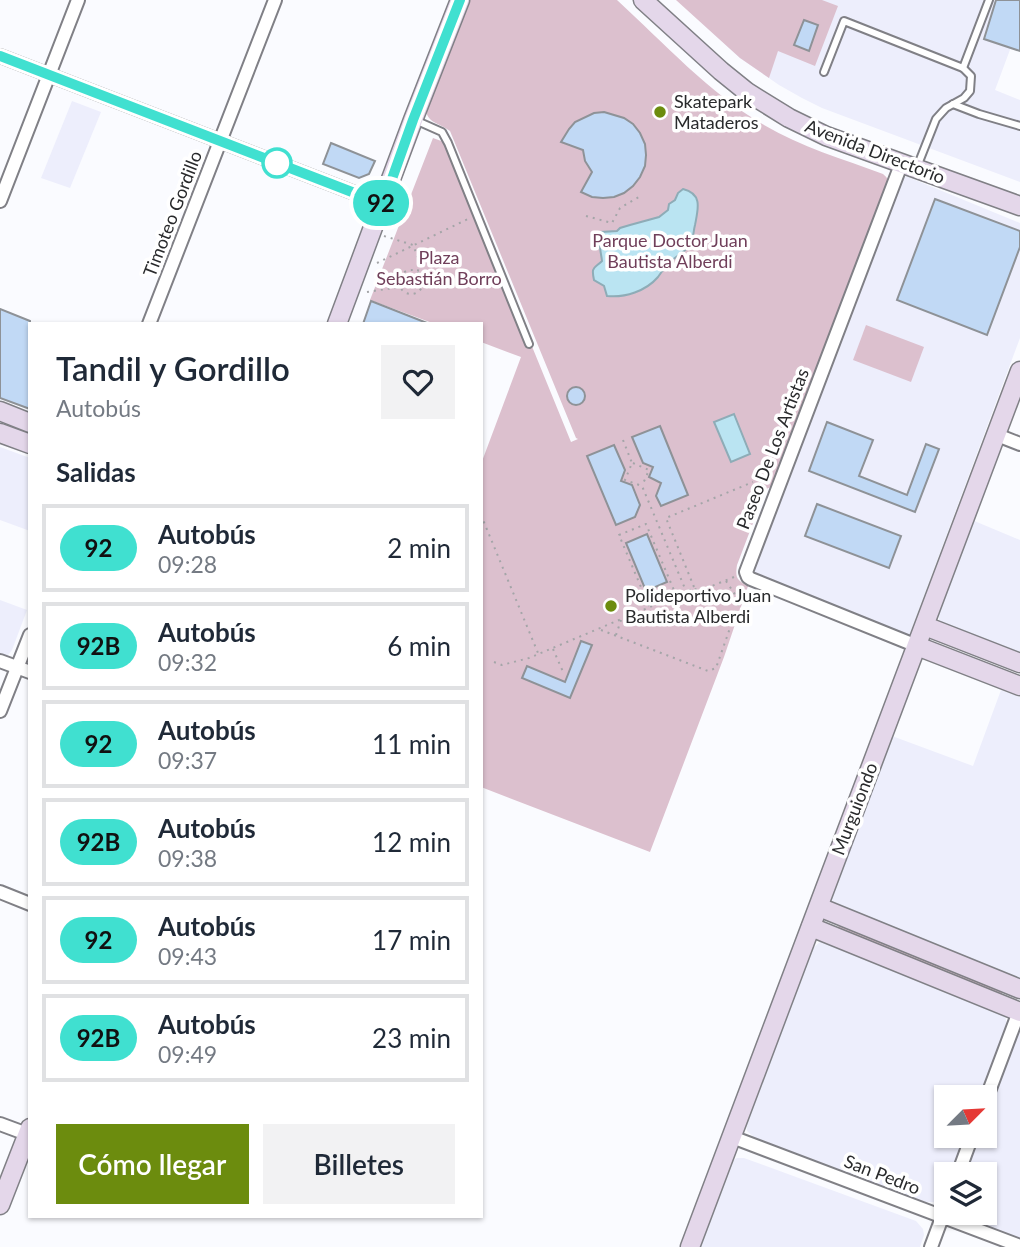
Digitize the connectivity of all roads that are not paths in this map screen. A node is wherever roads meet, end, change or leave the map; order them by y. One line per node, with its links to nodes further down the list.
1 (78, 0): 9 (street)
2 (275, 0): 13 (street, Timoteo Gordillo)
3 (460, 0): 11 (street)
4 (643, 0): 14 (street, Avenida Directorio)
5 (989, 0): 7 (lane)
6 (0, 56): 9 (street)
7 (963, 68): 8 (lane); 10 (lane)
8 (824, 72)
9 (49, 75): 13 (street); 15 (street)
10 (953, 104): 12 (lane); 14 (lane)
11 (413, 120): 16 (street); 20 (lane)
12 (1020, 125)
13 (220, 141): 16 (street); 18 (street, Timoteo Gordillo)
14 (909, 165): 17 (street, Avenida Directorio); 30 (street, Paseo De Los Artistas)
15 (0, 201)
16 (383, 204): 19 (street)
17 (1020, 206)
18 (150, 322)
19 (338, 322)
20 (529, 344)
21 (1020, 371): 25 (street, Murguiondo)
22 (0, 411): 23 (street)
23 (28, 422)
24 (0, 433): 26 (street)
25 (997, 435): 27 (street); 28 (street, Murguiondo)
26 (28, 443)
27 (1020, 444)
28 (925, 626): 30 (street, Murguiondo); 32 (street)
29 (28, 645): 33 (street)
30 (917, 646): 34 (street); 38 (street, Murguiondo)
31 (0, 661): 33 (street)
32 (1020, 663)
33 (23, 670): 35 (street)
34 (1020, 686)
35 (0, 711)
36 (0, 892): 37 (street)
37 (28, 903)
38 (819, 907): 39 (street, Murguiondo); 40 (street)
39 (811, 927): 41 (street); 46 (street, Murguiondo)
40 (1020, 989)
41 (1020, 1011): 42 (street)
42 (992, 1085)
43 (0, 1124): 44 (street)
44 (28, 1131)
45 (28, 1134): 47 (street)
46 (732, 1137): 48 (street, San Pedro); 52 (street, Murguiondo)
47 (0, 1205)
48 (934, 1208)
49 (939, 1225): 53 (street)
50 (974, 1225): 51 (street, San Pedro)
51 (1020, 1246)
52 (690, 1247)
53 (931, 1247)

